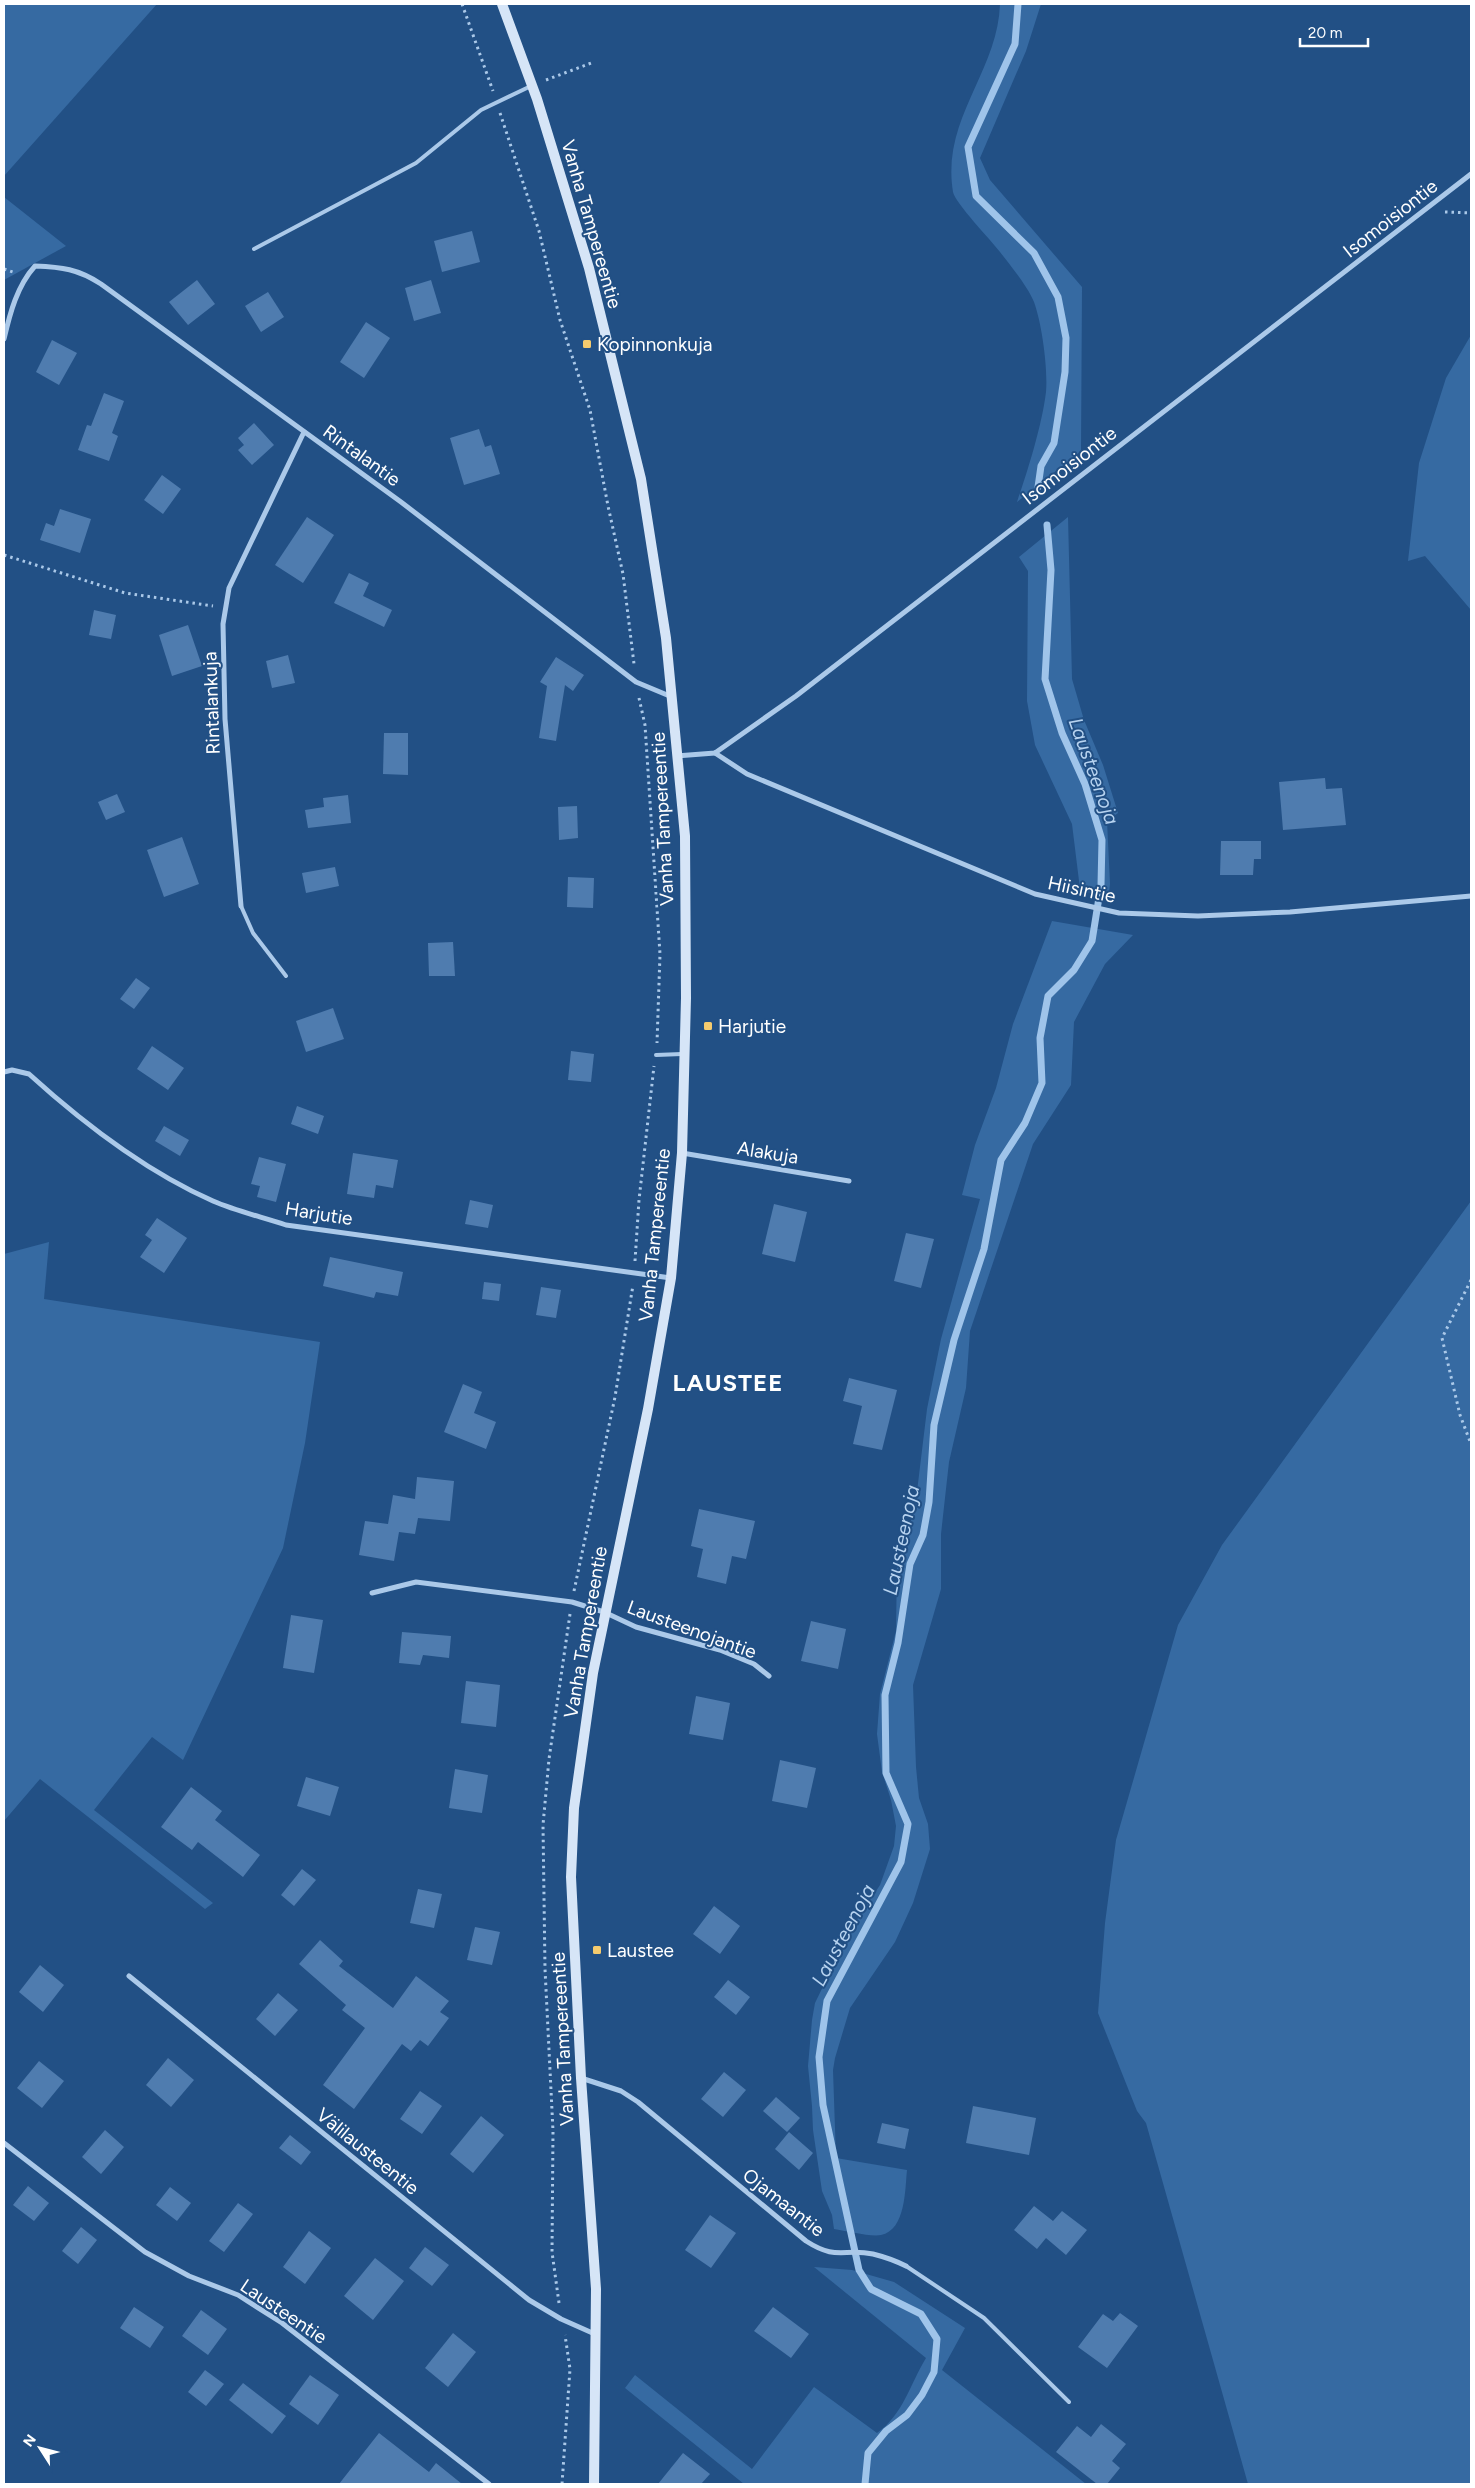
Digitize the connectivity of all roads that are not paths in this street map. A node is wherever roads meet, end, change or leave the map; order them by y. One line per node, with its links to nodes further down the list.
1 (502, 4): 2 (main road, Vanha Tampereentie)
2 (532, 86): 4 (lane); 7 (main road, Vanha Tampereentie)
3 (1471, 174): 8 (street, Isomoisiontie)
4 (254, 249)
5 (4, 339): 6 (street, Rintalantie)
6 (304, 432): 7 (street, Rintalantie); 11 (street, Rintalankuja)
7 (673, 697): 9 (main road, Vanha Tampereentie)
8 (715, 753): 9 (street); 10 (street, Hiisintie)
9 (676, 756): 14 (main road, Vanha Tampereentie)
10 (1471, 896)
11 (241, 906): 12 (lane, Rintalankuja)
12 (286, 976)
13 (656, 1054): 14 (lane)
14 (685, 1054): 16 (main road, Vanha Tampereentie)
15 (4, 1072): 18 (street, Harjutie)
16 (682, 1153): 17 (street, Alakuja); 18 (main road, Vanha Tampereentie)
17 (849, 1180)
18 (671, 1278): 20 (main road, Vanha Tampereentie)
19 (372, 1593): 20 (street, Lausteenojantie)
20 (604, 1612): 21 (street, Lausteenojantie); 23 (main road, Vanha Tampereentie)
21 (769, 1676)
22 (128, 1976): 26 (street, Välilausteentie)
23 (581, 2078): 25 (street, Ojamaantie); 26 (main road, Vanha Tampereentie)
24 (4, 2143): 28 (street, Lausteentie)
25 (906, 2266): 27 (lane, Ojamaantie)
26 (597, 2335): 29 (main road, Vanha Tampereentie)
27 (1069, 2402)
28 (489, 2484)
29 (594, 2484)

